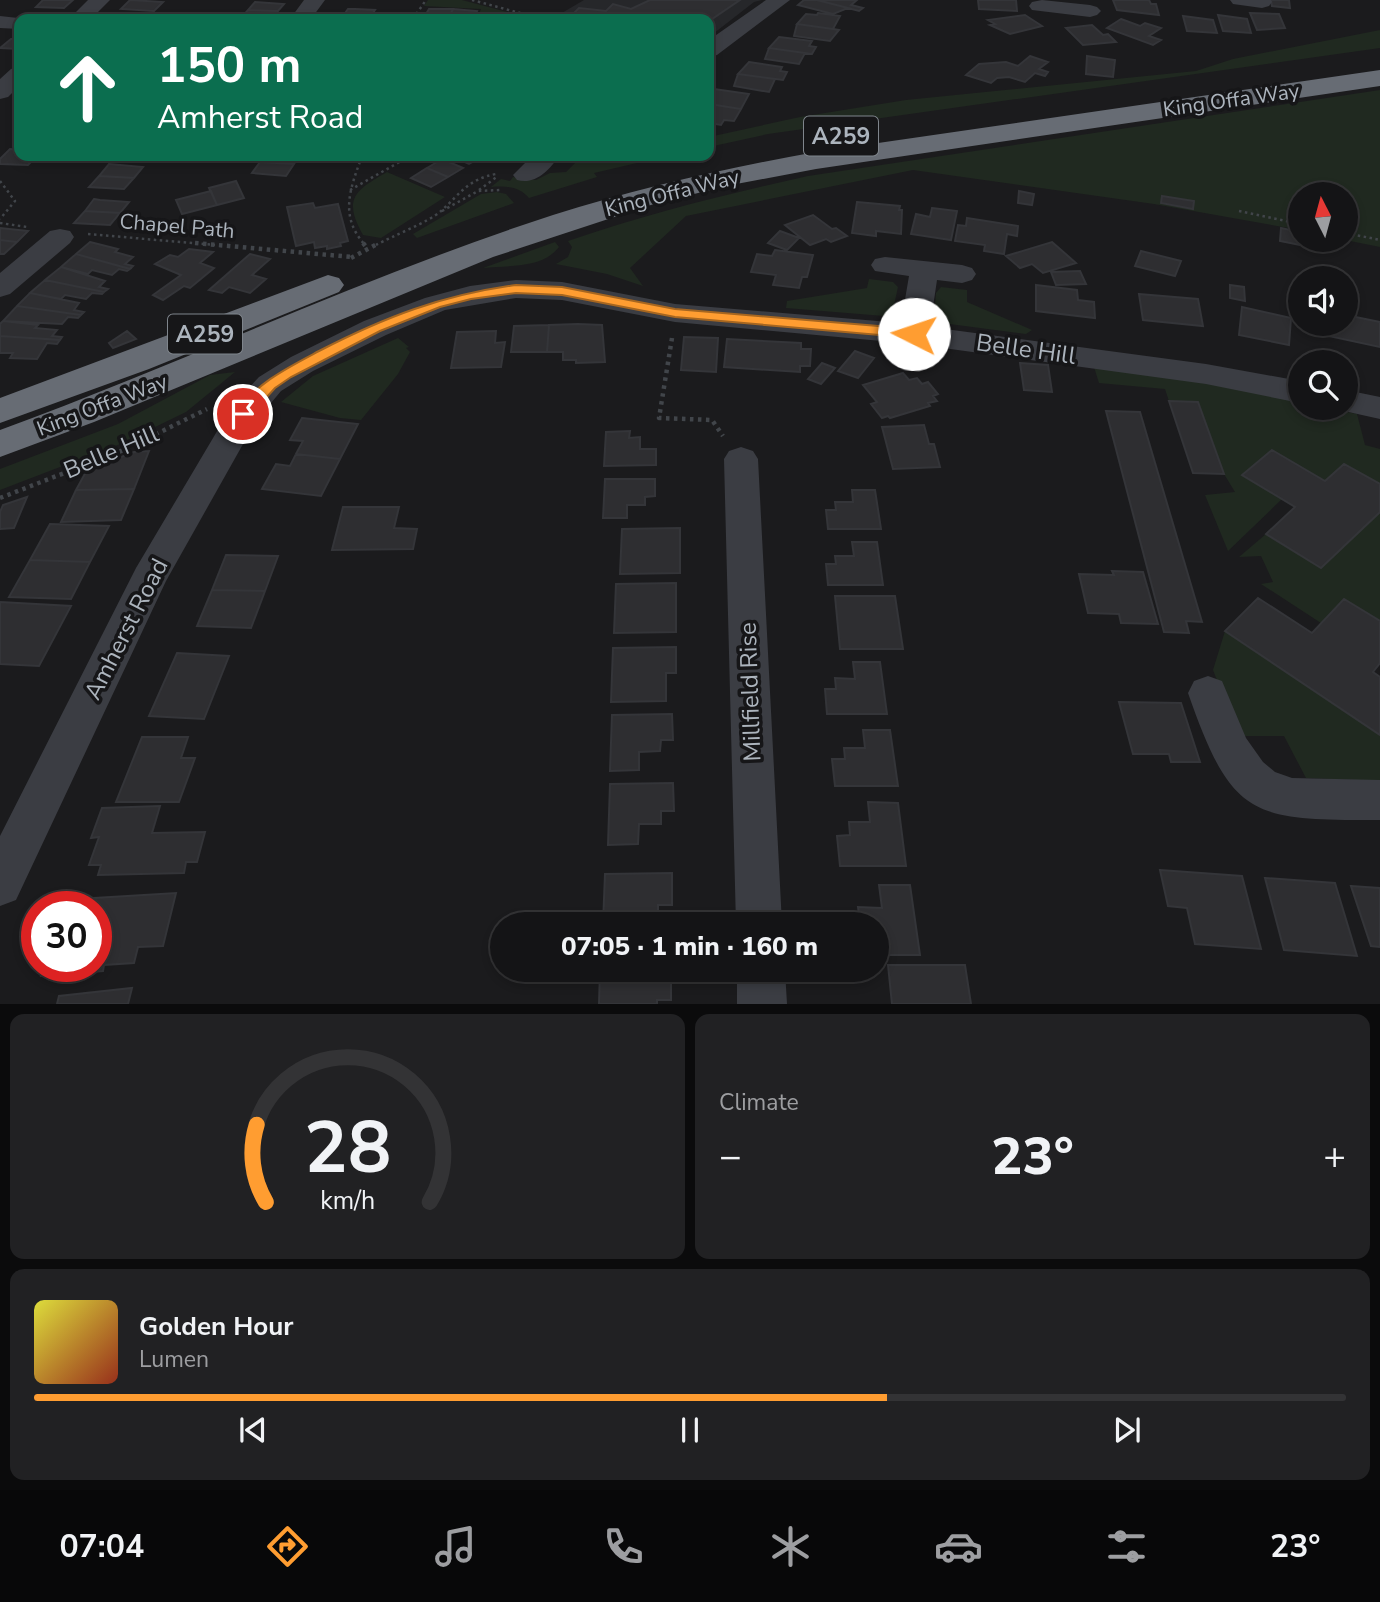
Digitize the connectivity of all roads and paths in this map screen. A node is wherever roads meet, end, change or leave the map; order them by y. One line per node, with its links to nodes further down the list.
1 (100, 0): 10 (street)
2 (315, 0): 11 (street)
3 (472, 0): 12 (path)
4 (780, 0): 13 (street)
5 (1240, 0): 6 (street)
6 (1262, 2)
7 (1066, 4): 8 (street); 9 (street)
8 (1039, 6)
9 (1090, 11)
10 (85, 14)
11 (304, 14)
12 (524, 14)
13 (714, 46)
14 (1380, 59): 18 (highway, King Offa Way / A259)
15 (1380, 78): 48 (highway, King Offa Way / A259)
16 (14, 79): 17 (street)
17 (0, 92)
18 (714, 157)
19 (360, 161): 24 (path)
20 (401, 161): 24 (path)
21 (694, 161): 39 (highway, King Offa Way / A259)
22 (538, 170): 25 (path)
23 (0, 181): 28 (path)
24 (349, 191): 33 (path)
25 (478, 191): 26 (path); 26 (path)
26 (441, 211): 33 (path)
27 (1239, 211): 29 (path)
28 (0, 221): 30 (path, Chapel Path)
29 (1288, 221)
30 (60, 233): 34 (path, Chapel Path); 38 (street)
31 (1358, 235): 32 (path)
32 (1380, 240)
33 (368, 249): 34 (path)
34 (352, 257): 39 (path)
35 (885, 265): 36 (street)
36 (924, 271): 37 (street); 41 (street)
37 (962, 274)
38 (0, 288)
39 (321, 288): 47 (highway, King Offa Way / A259)
40 (675, 313): 41 (street, Belle Hill); 42 (street, Belle Hill); 49 (path)
41 (914, 334): 43 (street, Belle Hill)
42 (270, 384): 53 (street, Amherst Road)
43 (1288, 390)
44 (1358, 403): 45 (street)
45 (1380, 408)
46 (209, 409): 50 (path, Belle Hill)
47 (0, 411)
48 (0, 443)
49 (741, 459): 54 (street, Millfield Rise)
50 (0, 498)
51 (1208, 693): 52 (street)
52 (1380, 800)
53 (0, 884)
54 (759, 912)
55 (761, 982): 56 (street)
56 (762, 1003)

